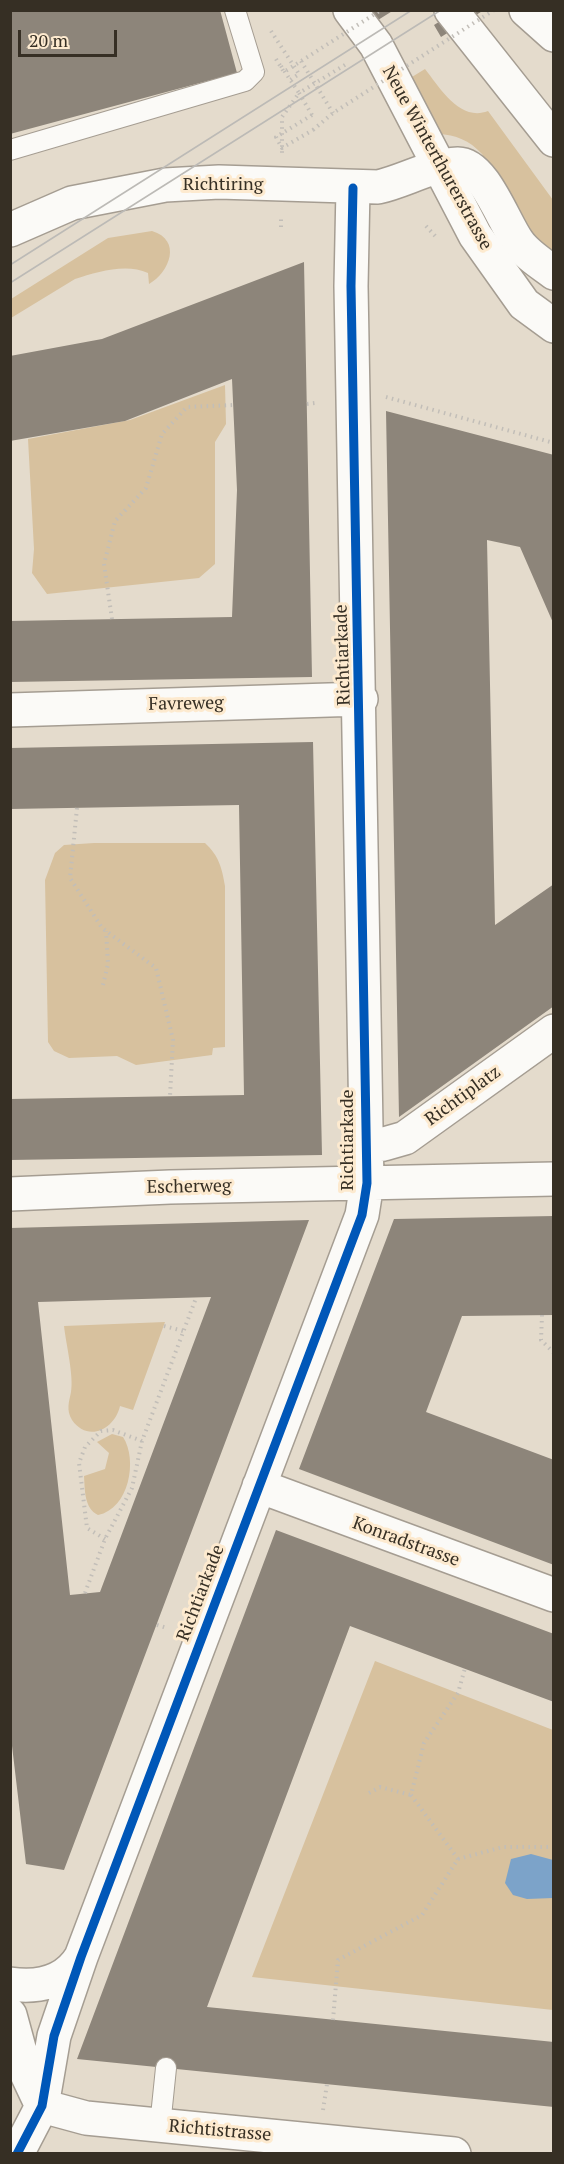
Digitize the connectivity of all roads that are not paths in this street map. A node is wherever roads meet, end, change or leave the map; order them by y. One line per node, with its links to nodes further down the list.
1 (235, 10): 7 (lane)
2 (350, 10): 8 (street, Neue Winterthurerstrasse)
3 (451, 10): 6 (street)
4 (526, 10): 5 (street)
5 (554, 34)
6 (554, 140)
7 (10, 150)
8 (439, 166): 9 (street, Richtiring); 11 (street); 12 (street, Neue Winterthurerstrasse)
9 (353, 189): 10 (street, Richtiring); 13 (street, Richtiarkade)
10 (10, 230)
11 (554, 273)
12 (554, 326)
13 (361, 699): 14 (street, Favreweg); 16 (street, Richtiarkade)
14 (10, 710)
15 (554, 1031): 16 (street, Richtiplatz)
16 (365, 1146): 18 (street, Richtiarkade)
17 (554, 1179): 18 (street)
18 (367, 1183): 19 (street, Escherweg); 20 (street, Richtiarkade)
19 (10, 1194)
20 (259, 1486): 21 (street, Konradstrasse); 22 (street, Richtiarkade)
21 (554, 1595)
22 (81, 1957): 23 (street, Richtiarkade); 26 (street, Richtiarkade)
23 (10, 1984)
24 (10, 2015): 26 (street)
25 (166, 2068): 27 (lane)
26 (42, 2106): 27 (street, Richtistrasse); 30 (street)
27 (160, 2126): 29 (street, Richtistrasse)
28 (329, 2138): 29 (street, Richtistrasse); 31 (street, Richtistrasse)
29 (279, 2145)
30 (17, 2154)
31 (454, 2154)

